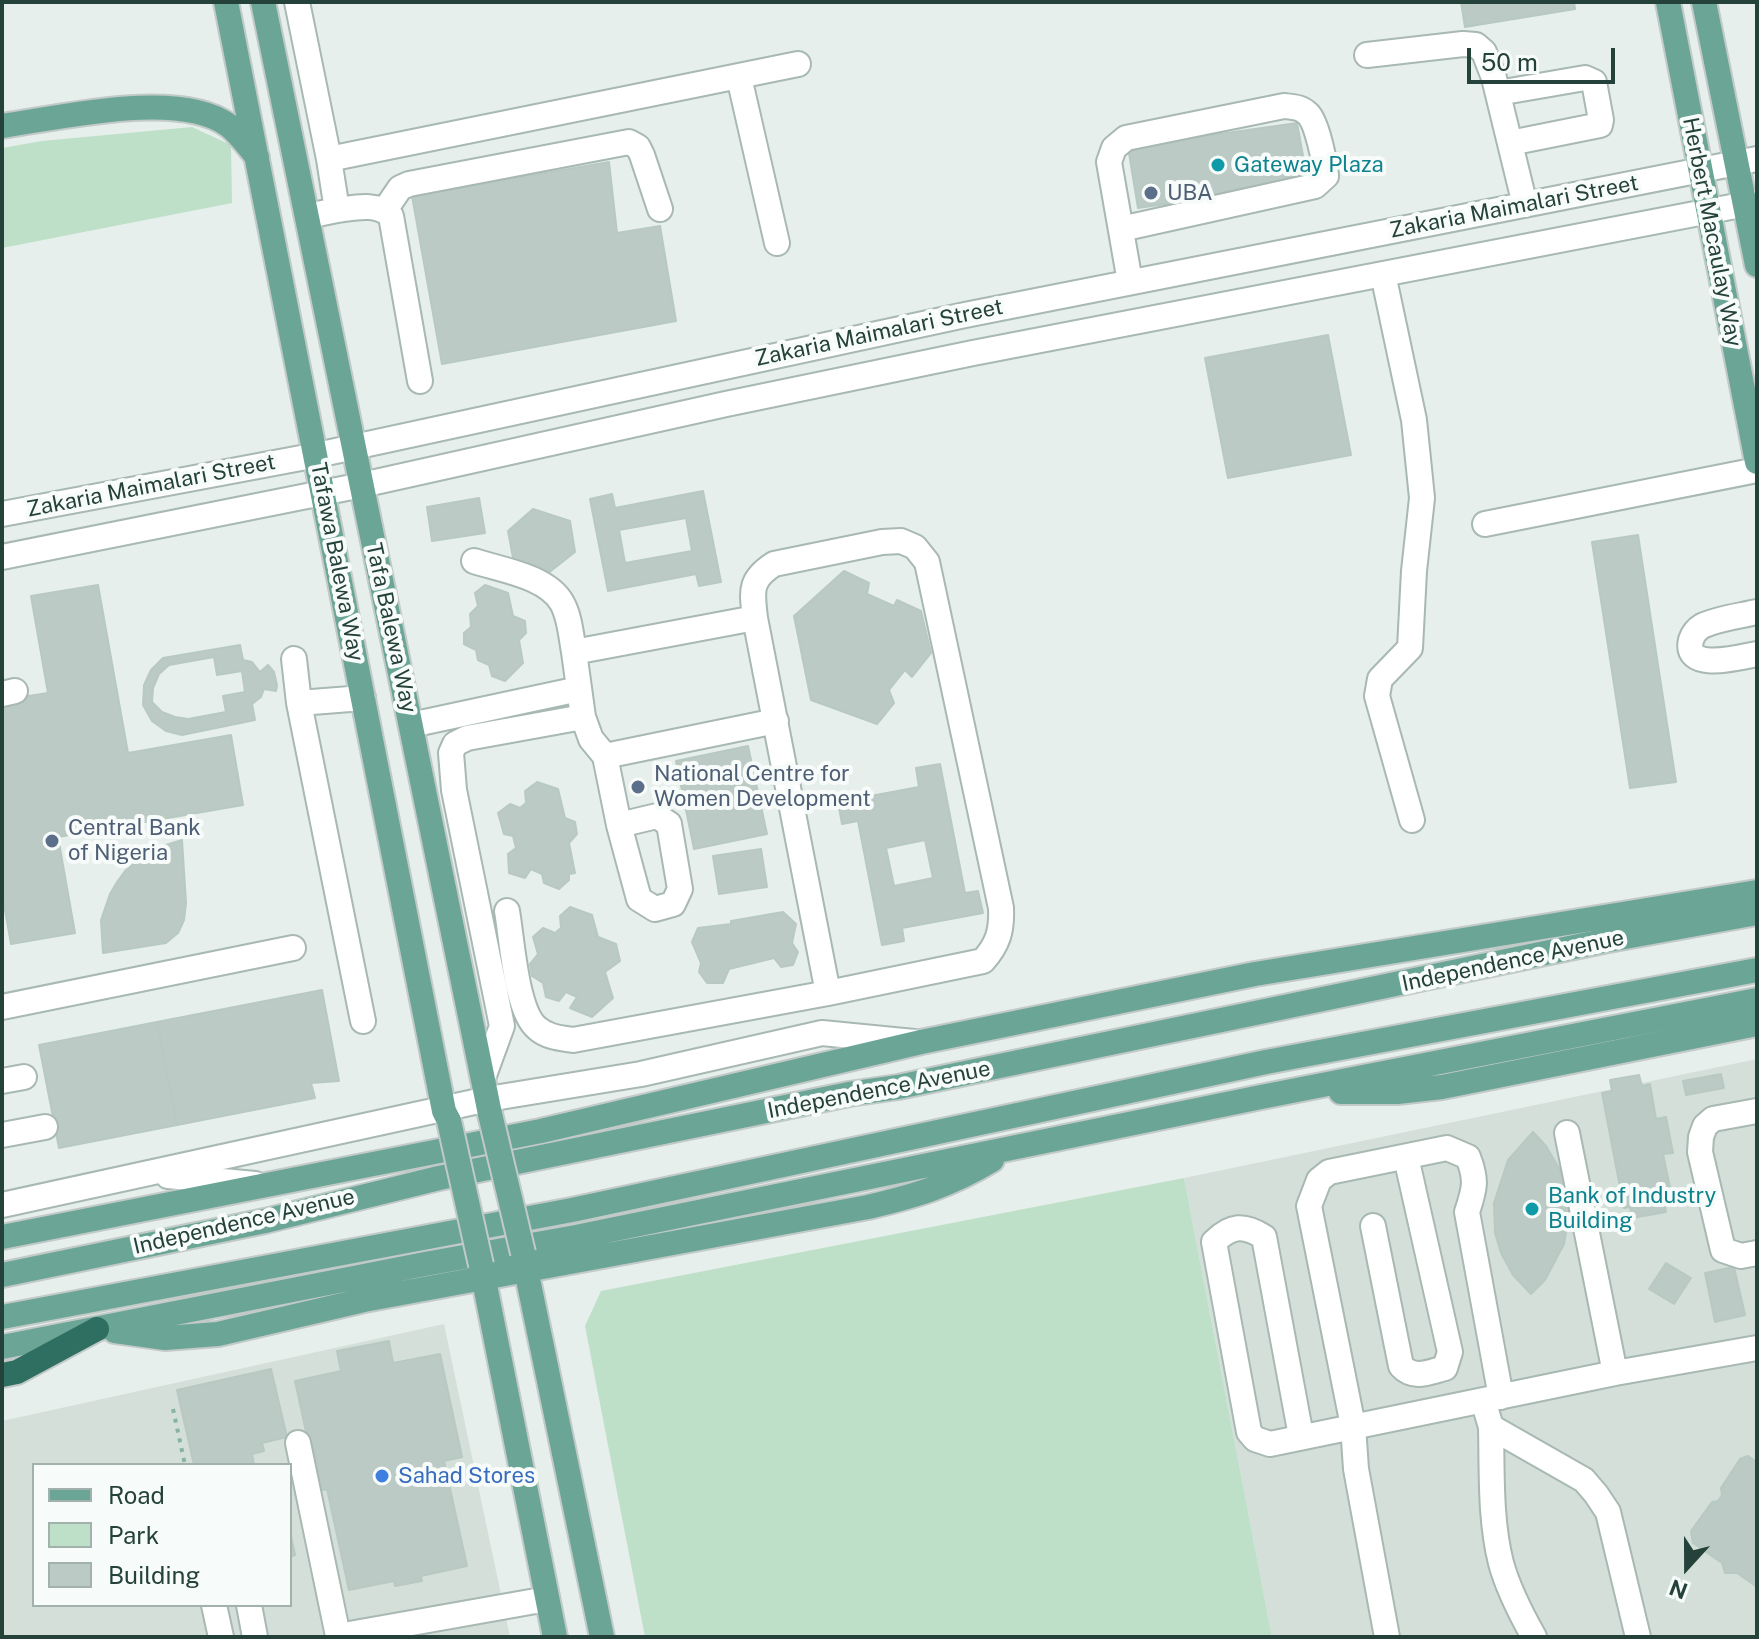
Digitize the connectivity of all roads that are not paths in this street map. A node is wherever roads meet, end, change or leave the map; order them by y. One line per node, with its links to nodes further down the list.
1 (226, 2): 12 (main road, Tafawa Balewa Way)
2 (263, 2): 22 (main road, Tafa Balewa Way)
3 (297, 2): 13 (street)
4 (1668, 2): 15 (main road, Herbert Macaulay Way)
5 (1704, 2): 14 (main road, Herbert Macaulay Way)
6 (1367, 55): 9 (street)
7 (798, 64): 8 (street)
8 (739, 77): 13 (street); 24 (street)
9 (1498, 93): 11 (street); 11 (street)
10 (2, 126): 12 (main road)
11 (1510, 143): 17 (street)
12 (259, 159): 32 (main road, Tafawa Balewa Way)
13 (329, 159): 19 (street)
14 (1746, 161): 15 (street, Zakaria Maimalari Street); 16 (main road, Herbert Macaulay Way)
15 (1700, 171): 17 (street, Zakaria Maimalari Street); 21 (main road, Herbert Macaulay Way)
16 (1750, 203): 21 (street, Zakaria Maimalari Street); 25 (main road, Herbert Macaulay Way)
17 (1525, 205): 27 (street, Zakaria Maimalari Street)
18 (660, 209): 20 (street)
19 (337, 210): 20 (street); 22 (street)
20 (385, 210): 30 (street)
21 (1708, 212): 26 (street, Zakaria Maimalari Street); 33 (main road, Herbert Macaulay Way)
22 (308, 216): 31 (main road, Tafa Balewa Way)
23 (1121, 229): 23 (street); 27 (street)
24 (777, 243)
25 (1757, 265)
26 (1383, 274): 29 (street, Zakaria Maimalari Street); 53 (street)
27 (1130, 282): 28 (street, Zakaria Maimalari Street)
28 (1026, 303): 29 (street); 31 (street, Zakaria Maimalari Street)
29 (1036, 341): 35 (street, Zakaria Maimalari Street)
30 (420, 381)
31 (354, 448): 32 (street, Zakaria Maimalari Street); 35 (main road, Tafa Balewa Way)
32 (317, 455): 36 (main road, Tafawa Balewa Way); 37 (street, Zakaria Maimalari Street)
33 (1757, 462)
34 (1757, 470): 38 (street)
35 (362, 485): 36 (street, Zakaria Maimalari Street); 51 (main road, Tafa Balewa Way)
36 (324, 492): 39 (street, Zakaria Maimalari Street); 47 (main road, Tafawa Balewa Way)
37 (2, 514)
38 (1485, 524)
39 (2, 557)
40 (474, 561): 43 (street)
41 (1757, 612): 44 (street)
42 (755, 618): 43 (street); 50 (street); 60 (street)
43 (574, 652): 46 (street)
44 (1757, 654)
45 (294, 659): 48 (street)
46 (579, 689): 49 (street); 51 (street)
47 (363, 698): 48 (street); 68 (main road, Tafawa Balewa Way)
48 (299, 703): 63 (street)
49 (583, 717): 52 (street); 67 (street)
50 (776, 721): 52 (street); 60 (street)
51 (411, 725): 67 (main road, Tafa Balewa Way)
52 (605, 756): 54 (street)
53 (1412, 820)
54 (619, 825)
55 (1757, 892): 65 (main road, Independence Avenue)
56 (507, 911): 60 (street)
57 (1757, 913): 85 (main road, Independence Avenue)
58 (293, 948): 62 (street)
59 (1757, 970): 86 (main road, Independence Avenue)
60 (828, 993)
61 (1757, 1000): 66 (main road)
62 (2, 1007)
63 (363, 1021)
64 (1757, 1024): 66 (main road)
65 (921, 1042): 67 (street); 76 (main road, Independence Avenue)
66 (1290, 1091): 73 (main road)
67 (487, 1097): 68 (street); 83 (main road, Tafa Balewa Way, bridge)
68 (446, 1116): 75 (street); 84 (main road, bridge)
69 (1755, 1119): 82 (street)
70 (45, 1127): 72 (street)
71 (1567, 1133): 90 (street)
72 (2, 1135)
73 (1009, 1150): 83 (main road); 87 (main road)
74 (1406, 1157): 80 (street); 92 (street); 93 (street)
75 (146, 1174): 76 (street); 77 (street)
76 (265, 1185): 81 (main road, Independence Avenue)
77 (28, 1200): 78 (street); 79 (street)
78 (2, 1205)
79 (2, 1217)
80 (1373, 1226)
81 (2, 1237)
82 (1757, 1253)
83 (524, 1262): 84 (main road); 104 (main road, Tafa Balewa Way)
84 (482, 1272): 87 (main road); 97 (main road)
85 (2, 1275)
86 (2, 1317)
87 (97, 1329): 88 (main road); 91 (highway)
88 (2, 1347)
89 (1757, 1348): 90 (street)
90 (1615, 1373): 92 (street)
91 (2, 1375)
92 (1492, 1398): 93 (street); 94 (street)
93 (1353, 1426): 95 (street); 105 (street)
94 (1491, 1427): 106 (street); 107 (street)
95 (1301, 1436): 95 (street)
96 (298, 1443): 102 (street)
97 (547, 1599): 102 (street); 103 (main road)
98 (214, 1607): 100 (street)
99 (249, 1607): 101 (street)
100 (221, 1637)
101 (255, 1637)
102 (336, 1637)
103 (555, 1637)
104 (602, 1637)
105 (1387, 1637)
106 (1534, 1637)
107 (1638, 1637)

